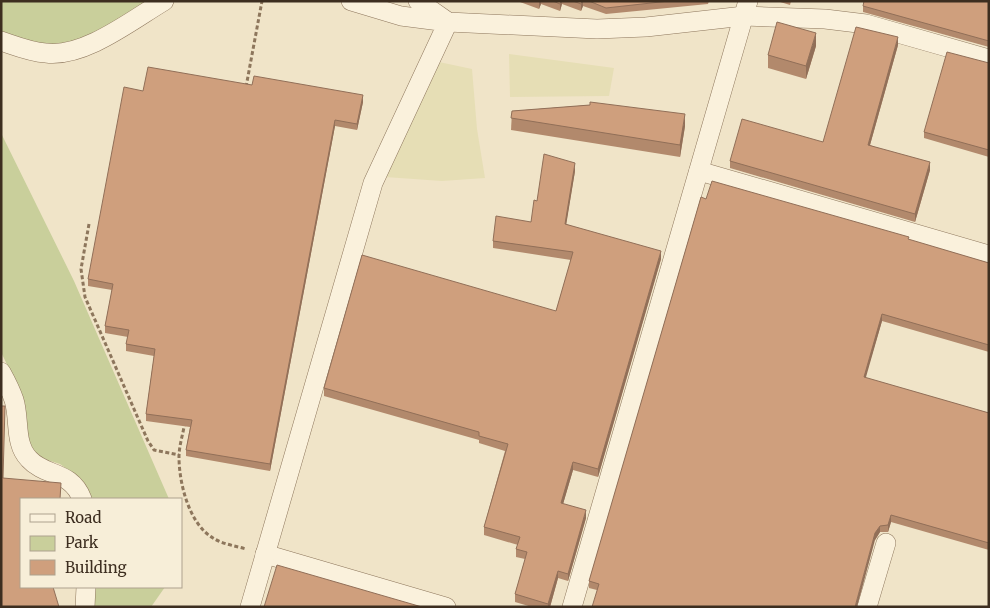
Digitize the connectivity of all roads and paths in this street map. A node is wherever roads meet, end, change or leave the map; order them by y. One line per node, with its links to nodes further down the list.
1 (164, 1): 7 (street)
2 (262, 1): 9 (path)
3 (351, 1): 6 (street)
4 (418, 1): 6 (street)
5 (746, 9): 6 (street); 8 (street); 10 (street)
6 (448, 22): 18 (street)
7 (1, 41)
8 (989, 59)
9 (246, 88)
10 (699, 171): 12 (street); 23 (street)
11 (89, 224): 15 (path)
12 (989, 255)
13 (1, 372): 16 (street)
14 (186, 416): 15 (path)
15 (179, 455): 18 (path)
16 (81, 498)
17 (886, 543): 24 (street)
18 (265, 554): 21 (street); 22 (street)
19 (86, 588): 20 (street)
20 (85, 607)
21 (250, 607)
22 (446, 607)
23 (572, 607)
24 (867, 607)

